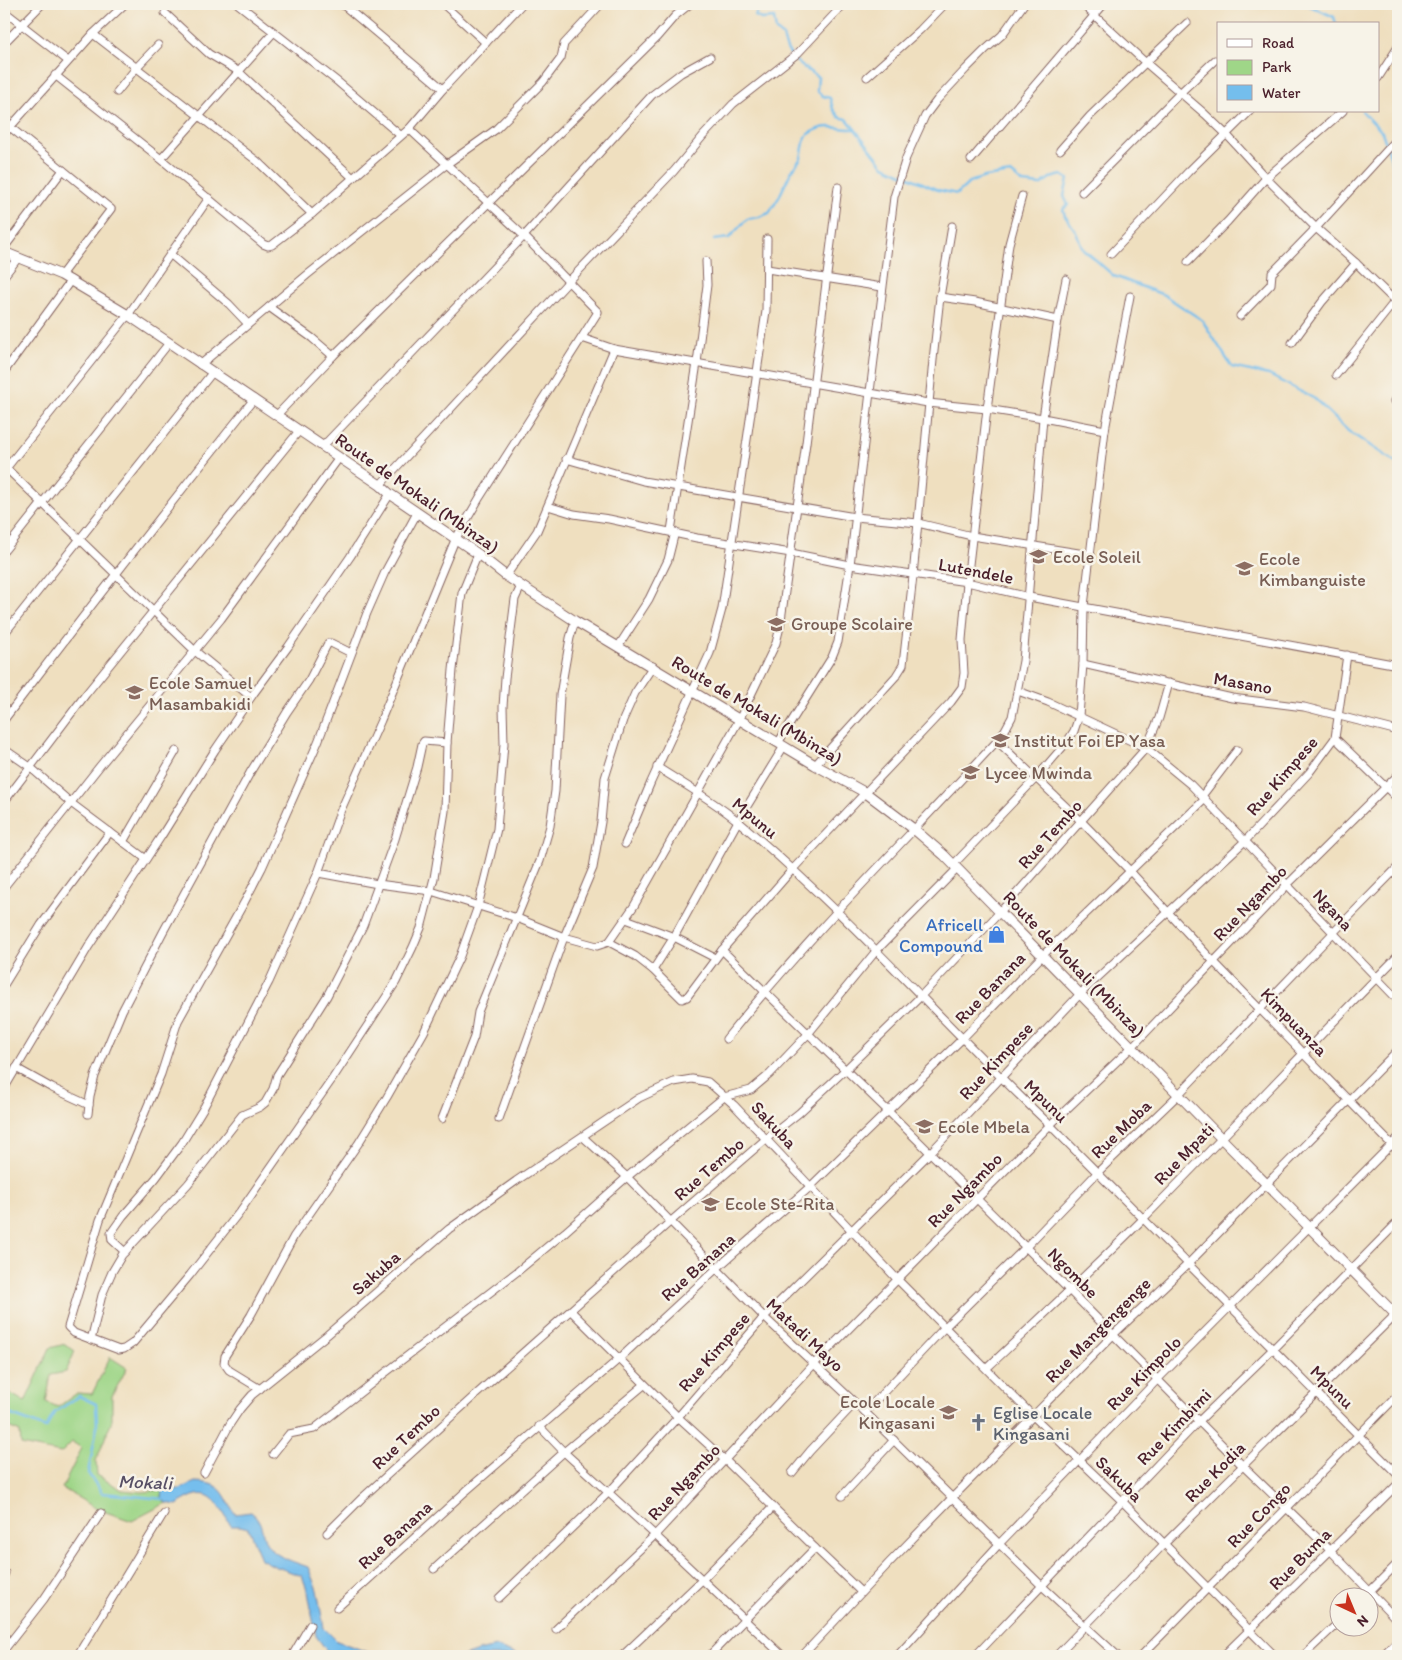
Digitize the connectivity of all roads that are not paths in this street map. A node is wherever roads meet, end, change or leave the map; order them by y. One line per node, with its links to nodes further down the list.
1 (42, 4): 18 (street)
2 (124, 4): 20 (street)
3 (238, 4): 19 (street)
4 (342, 4): 34 (street)
5 (444, 4): 22 (street)
6 (522, 4): 22 (street)
7 (601, 4): 49 (street)
8 (690, 4): 57 (street)
9 (844, 4): 76 (street)
10 (945, 4): 33 (street)
11 (1024, 4): 77 (street)
12 (1082, 4): 16 (street)
13 (1104, 4): 16 (street)
14 (4, 11): 18 (street)
15 (165, 13): 30 (street)
16 (1095, 16): 28 (street); 48 (street)
17 (1187, 23): 28 (street)
18 (21, 26): 21 (street); 27 (street)
19 (274, 32): 30 (street); 43 (street)
20 (93, 34): 27 (street); 29 (street)
21 (4, 43)
22 (486, 43): 34 (street)
23 (158, 45): 29 (street)
24 (1398, 47): 31 (street)
25 (710, 58): 61 (street)
26 (1215, 60): 36 (street)
27 (68, 61): 32 (street)
28 (1146, 63): 36 (street); 46 (street)
29 (136, 68): 35 (street); 39 (street)
30 (238, 71): 39 (street); 51 (street)
31 (1380, 75)
32 (55, 76): 40 (street); 47 (street)
33 (867, 78)
34 (443, 88): 41 (street)
35 (118, 92)
36 (1181, 92): 44 (street); 54 (street)
37 (1249, 112): 44 (street)
38 (1342, 112): 52 (street)
39 (200, 117): 47 (street); 58 (street)
40 (10, 127): 42 (street); 50 (street)
41 (409, 129): 43 (street); 49 (street)
42 (4, 134)
43 (400, 135): 51 (street)
44 (1227, 135): 52 (street); 65 (street)
45 (1398, 138): 60 (street)
46 (1060, 150)
47 (161, 159): 56 (street)
48 (971, 160)
49 (447, 164): 57 (street); 81 (street)
50 (63, 170): 63 (street); 71 (street)
51 (353, 178): 58 (street)
52 (1266, 178): 60 (street); 68 (street)
53 (838, 186): 73 (street)
54 (1082, 192)
55 (1022, 196): 82 (street)
56 (209, 198): 58 (street); 64 (street)
57 (488, 202): 61 (street); 91 (street)
58 (312, 214)
59 (952, 226): 79 (street)
60 (1316, 228): 69 (street); 84 (street)
61 (524, 236): 76 (street); 107 (street)
62 (767, 239): 70 (street)
63 (4, 250): 66 (street, Route de Mokali (Mbinza))
64 (170, 254): 83 (street); 86 (street)
65 (1111, 254)
66 (18, 258): 71 (street, Route de Mokali (Mbinza)); 72 (street)
67 (706, 261): 92 (street)
68 (1188, 262)
69 (1356, 263): 80 (street); 89 (street)
70 (767, 269): 73 (street); 96 (street)
71 (60, 275): 75 (street, Route de Mokali (Mbinza))
72 (4, 276)
73 (826, 279): 77 (street); 98 (street)
74 (1066, 279): 85 (street)
75 (71, 280): 83 (street, Route de Mokali (Mbinza)); 94 (street)
76 (569, 281): 87 (street); 111 (street)
77 (882, 287): 99 (street)
78 (1130, 296): 105 (street)
79 (940, 297): 82 (street); 101 (street)
80 (1396, 303): 97 (street)
81 (269, 306): 86 (street); 91 (street)
82 (1000, 308): 85 (street); 102 (street)
83 (128, 315): 88 (street, Route de Mokali (Mbinza)); 110 (street)
84 (1240, 316)
85 (1058, 320): 104 (street)
86 (248, 324): 93 (street)
87 (582, 338): 90 (street); 124 (street)
88 (169, 343): 93 (street, Route de Mokali (Mbinza)); 115 (street)
89 (1292, 343)
90 (614, 349): 92 (street); 109 (street)
91 (333, 356): 103 (street)
92 (697, 363): 96 (street); 112 (street)
93 (200, 365): 95 (street, Route de Mokali (Mbinza))
94 (4, 372)
95 (212, 372): 100 (street, Route de Mokali (Mbinza)); 123 (street)
96 (757, 375): 98 (street); 114 (street)
97 (1336, 375)
98 (812, 384): 99 (street); 117 (street)
99 (870, 392): 101 (street); 119 (street)
100 (254, 399): 103 (street, Route de Mokali (Mbinza)); 132 (street)
101 (928, 403): 102 (street); 120 (street)
102 (987, 409): 104 (street); 122 (street)
103 (276, 416): 106 (street, Route de Mokali (Mbinza))
104 (1043, 418): 105 (street); 126 (street)
105 (1105, 430): 130 (street)
106 (299, 431): 107 (street, Route de Mokali (Mbinza)); 139 (street)
107 (322, 447): 108 (street, Route de Mokali (Mbinza))
108 (339, 458): 111 (street, Route de Mokali (Mbinza)); 143 (street)
109 (566, 459): 112 (street); 116 (street)
110 (5, 469): 115 (street)
111 (380, 485): 113 (street, Route de Mokali (Mbinza))
112 (679, 487): 114 (street); 121 (street)
113 (390, 494): 118 (street, Route de Mokali (Mbinza)); 152 (street)
114 (738, 497): 117 (street); 125 (street)
115 (42, 503): 123 (street); 127 (street)
116 (548, 506): 121 (street, Lutendele); 133 (street)
117 (796, 507): 119 (street); 128 (street)
118 (417, 513): 124 (street, Route de Mokali (Mbinza)); 144 (street)
119 (855, 517): 120 (street); 131 (street)
120 (918, 523): 122 (street); 134 (street)
121 (673, 532): 125 (street, Lutendele); 142 (street)
122 (972, 536): 126 (street); 135 (street)
123 (79, 539): 132 (street); 141 (street)
124 (455, 540): 129 (street, Route de Mokali (Mbinza)); 190 (street)
125 (731, 542): 128 (street, Lutendele); 151 (street)
126 (1033, 546): 130 (street); 137 (street)
127 (4, 551)
128 (791, 553): 131 (street, Lutendele); 156 (street)
129 (478, 554): 133 (street, Route de Mokali (Mbinza)); 160 (street)
130 (1091, 555): 138 (street)
131 (850, 565): 134 (street, Lutendele); 161 (street)
132 (115, 574): 139 (street); 155 (street)
133 (506, 576): 136 (street, Route de Mokali (Mbinza))
134 (913, 576): 135 (street, Lutendele); 166 (street)
135 (967, 582): 137 (street, Lutendele); 173 (street)
136 (521, 586): 140 (street, Route de Mokali (Mbinza)); 195 (street)
137 (1029, 597): 138 (street, Lutendele); 150 (street)
138 (1084, 606): 145 (street, Lutendele); 146 (street)
139 (154, 611): 143 (street); 167 (street)
140 (575, 621): 142 (street, Route de Mokali (Mbinza)); 199 (street)
141 (4, 634)
142 (618, 647): 148 (street, Route de Mokali (Mbinza))
143 (195, 651): 152 (street); 177 (street)
144 (351, 653): 232 (street); 268 (street)
145 (1346, 655): 147 (street, Lutendele); 153 (street, Rue Kimpese)
146 (1083, 664): 149 (street, Masano); 154 (street)
147 (1398, 665)
148 (653, 666): 151 (street, Route de Mokali (Mbinza)); 203 (street)
149 (1169, 683): 153 (street, Masano); 162 (street, Rue Tembo)
150 (1018, 691): 154 (street, Ngana); 159 (street)
151 (692, 692): 156 (street, Route de Mokali (Mbinza)); 168 (street)
152 (251, 697): 185 (street)
153 (1339, 715): 157 (street, Masano); 158 (street, Rue Kimpese)
154 (1079, 716): 162 (street, Ngana); 170 (street)
155 (4, 720)
156 (739, 720): 161 (street, Route de Mokali (Mbinza)); 172 (street)
157 (1398, 731)
158 (1335, 738): 171 (street); 182 (street, Rue Kimpese)
159 (997, 741): 170 (street, Kimpuanza); 180 (street)
160 (446, 744): 191 (street); 194 (street)
161 (781, 745): 166 (street, Route de Mokali (Mbinza)); 178 (street)
162 (1146, 748): 174 (street, Ngana); 179 (street, Rue Tembo)
163 (4, 749): 167 (street)
164 (1237, 750): 174 (street, Rue Banana)
165 (176, 751): 183 (street)
166 (815, 765): 173 (street, Route de Mokali (Mbinza))
167 (30, 767): 176 (street); 177 (street)
168 (657, 767): 172 (street, Mpunu); 184 (street)
169 (1398, 775): 171 (street, Rue Ngambo)
170 (1036, 778): 179 (street, Kimpuanza); 186 (street)
171 (1387, 787): 175 (street); 192 (street, Rue Ngambo)
172 (698, 793): 178 (street, Mpunu); 200 (street)
173 (866, 793): 180 (street, Route de Mokali (Mbinza)); 188 (street)
174 (1204, 797): 182 (street, Ngana); 189 (street, Rue Banana)
175 (1398, 799)
176 (4, 802)
177 (71, 803): 181 (street); 193 (street)
178 (738, 821): 188 (street, Mpunu); 202 (street)
179 (1081, 821): 189 (street, Kimpuanza); 197 (street, Rue Tembo)
180 (915, 830): 186 (street, Route de Mokali (Mbinza)); 196 (street)
181 (110, 832): 183 (street); 213 (street)
182 (1246, 840): 192 (street, Ngana); 198 (street, Rue Kimpese)
183 (123, 842): 185 (street)
184 (625, 844)
185 (146, 859): 225 (street)
186 (955, 867): 197 (street, Route de Mokali (Mbinza)); 206 (street)
187 (1398, 867): 201 (street, Rue Moba)
188 (792, 870): 196 (street, Mpunu); 205 (street)
189 (1130, 871): 198 (street, Kimpuanza); 207 (street, Rue Banana)
190 (318, 873): 191 (street); 256 (street)
191 (378, 884): 194 (street); 256 (street)
192 (1288, 884): 201 (street, Ngana); 210 (street, Rue Ngambo)
193 (4, 887)
194 (431, 892): 195 (street); 268 (street)
195 (478, 906): 199 (street); 275 (street)
196 (836, 911): 206 (street, Mpunu); 214 (street)
197 (1000, 912): 207 (street, Route de Mokali (Mbinza)); 216 (street, Rue Tembo)
198 (1169, 913): 210 (street, Kimpuanza); 215 (street, Rue Kimpese)
199 (517, 918): 203 (street); 235 (street)
200 (626, 919): 202 (street); 204 (street)
201 (1333, 933): 212 (street, Ngana); 218 (street, Rue Moba)
202 (674, 937): 209 (street); 211 (street)
203 (564, 938): 204 (street); 236 (street)
204 (609, 942): 211 (street)
205 (722, 950): 209 (street); 214 (street, Ngombe)
206 (876, 951): 216 (street, Mpunu); 219 (street)
207 (1043, 955): 215 (street, Route de Mokali (Mbinza)); 221 (street, Rue Banana)
208 (1398, 956): 212 (street, Rue Mpati)
209 (715, 958): 211 (street)
210 (1214, 962): 218 (street, Kimpuanza); 222 (street, Rue Ngambo)
211 (653, 970)
212 (1377, 978): 217 (street, Ngana); 224 (street, Rue Mpati)
213 (4, 985)
214 (765, 991): 219 (street, Ngombe); 220 (street)
215 (1080, 994): 222 (street, Route de Mokali (Mbinza)); 227 (street, Rue Kimpese)
216 (920, 997): 221 (street, Mpunu); 226 (street, Rue Tembo)
217 (1398, 1000)
218 (1260, 1009): 224 (street, Kimpuanza); 229 (street, Rue Moba)
219 (808, 1034): 226 (street, Ngombe); 230 (street)
220 (726, 1039)
221 (962, 1040): 227 (street, Mpunu); 233 (street, Rue Banana)
222 (1132, 1047): 229 (street, Route de Mokali (Mbinza)); 237 (street, Rue Ngambo)
223 (1398, 1050): 231 (street, Rue Mangengenge)
224 (1302, 1053): 231 (street, Kimpuanza); 239 (street, Rue Mpati)
225 (16, 1068): 228 (street); 232 (street)
226 (845, 1070): 233 (street, Ngombe); 241 (street, Rue Tembo)
227 (1001, 1079): 237 (street, Mpunu); 244 (street, Rue Kimpese)
228 (4, 1089)
229 (1178, 1095): 239 (street, Route de Mokali (Mbinza)); 245 (street, Rue Moba)
230 (724, 1097): 238 (street, Sakuba); 241 (street, Sakuba); 246 (street)
231 (1349, 1100): 242 (street, Kimpuanza); 247 (street, Rue Mangengenge)
232 (89, 1105): 234 (street)
233 (888, 1111): 244 (street, Ngombe); 248 (street, Rue Banana)
234 (88, 1114)
235 (442, 1119)
236 (500, 1119)
237 (1050, 1126): 245 (street, Mpunu); 249 (street, Rue Ngambo)
238 (583, 1137): 246 (street, Matadi Mayo); 275 (street, Sakuba)
239 (1221, 1138): 247 (street, Route de Mokali (Mbinza)); 250 (street, Rue Mpati)
240 (1398, 1138): 242 (street, Rue Kimpolo)
241 (766, 1139): 248 (street, Sakuba); 251 (street, Rue Tembo)
242 (1392, 1145): 243 (street, Kimpuanza); 253 (street, Rue Kimpolo)
243 (1398, 1151)
244 (930, 1153): 249 (street, Ngombe); 254 (street, Rue Kimpese)
245 (1097, 1173): 250 (street, Mpunu); 255 (street, Rue Moba)
246 (626, 1177): 251 (street, Matadi Mayo); 287 (street)
247 (1267, 1184): 253 (street, Route de Mokali (Mbinza)); 257 (street, Rue Mangengenge)
248 (811, 1186): 254 (street, Sakuba); 258 (street, Rue Banana)
249 (976, 1200): 255 (street, Ngombe); 260 (street, Rue Ngambo)
250 (1143, 1219): 257 (street, Mpunu); 261 (street, Rue Mpati)
251 (670, 1222): 258 (street, Matadi Mayo); 263 (street, Rue Tembo)
252 (1398, 1222): 259 (street, Rue Kimbimi)
253 (1310, 1228): 259 (street, Route de Mokali (Mbinza)); 262 (street, Rue Kimpolo)
254 (850, 1230): 260 (street, Sakuba); 265 (street, Rue Kimpese)
255 (1026, 1248): 261 (street, Ngombe); 266 (street, Rue Moba)
256 (125, 1252): 268 (street)
257 (1188, 1264): 262 (street, Mpunu); 267 (street, Rue Mangengenge)
258 (716, 1269): 265 (street, Matadi Mayo); 270 (street, Rue Banana)
259 (1352, 1270): 264 (street, Route de Mokali (Mbinza)); 269 (street, Rue Kimbimi)
260 (897, 1279): 266 (street, Sakuba); 271 (street, Rue Ngambo)
261 (1070, 1291): 267 (street, Ngombe); 272 (street, Rue Mpati)
262 (1231, 1307): 269 (street, Mpunu); 273 (street, Rue Kimpolo)
263 (571, 1311): 270 (street); 303 (street, Rue Tembo)
264 (1397, 1314): 276 (street, Rue Kodia)
265 (764, 1317): 271 (street, Matadi Mayo); 281 (street, Rue Kimpese)
266 (945, 1327): 272 (street, Sakuba); 279 (street, Rue Moba)
267 (1113, 1335): 273 (street, Ngombe); 280 (street, Rue Mangengenge)
268 (91, 1340)
269 (1273, 1349): 276 (street, Mpunu); 282 (street, Rue Kimbimi)
270 (620, 1358): 274 (street); 283 (street, Rue Banana)
271 (814, 1364): 278 (street, Matadi Mayo); 288 (street, Rue Ngambo)
272 (987, 1368): 280 (street, Sakuba)
273 (1157, 1380): 282 (street, Ngombe); 289 (street, Rue Kimpolo)
274 (644, 1384): 281 (street); 286 (street)
275 (260, 1389): 291 (street, Sakuba)
276 (1317, 1394): 284 (street, Mpunu); 290 (street, Rue Kodia)
277 (1398, 1395): 284 (street, Rue Congo)
278 (855, 1403): 279 (street, Matadi Mayo); 292 (street)
279 (865, 1412): 285 (street, Matadi Mayo)
280 (1033, 1416): 289 (street, Sakuba); 297 (street, Rue Mangengenge)
281 (678, 1417): 288 (street); 295 (street, Rue Kimpese)
282 (1199, 1421): 290 (street, Ngombe); 298 (street, Rue Kimbimi)
283 (539, 1426): 286 (street); 319 (street, Rue Banana)
284 (1359, 1435): 293 (street, Mpunu); 300 (street, Rue Congo)
285 (894, 1440): 296 (street); 297 (street, Matadi Mayo)
286 (564, 1452): 295 (street); 310 (street)
287 (272, 1454)
288 (725, 1460): 299 (street); 304 (street, Rue Ngambo)
289 (1080, 1461): 298 (street, Sakuba); 305 (street, Rue Kimpolo)
290 (1243, 1466): 300 (street, Ngombe); 306 (street, Rue Kodia)
291 (204, 1473)
292 (792, 1473)
293 (1398, 1474)
294 (1398, 1484): 308 (street, Rue Buma)
295 (609, 1492): 304 (street); 317 (street, Rue Kimpese)
296 (842, 1496)
297 (953, 1497): 305 (street, Matadi Mayo); 316 (street, Rue Mangengenge)
298 (1123, 1502): 306 (street, Sakuba); 312 (street, Rue Kimbimi)
299 (773, 1507): 307 (street); 311 (street)
300 (1286, 1508): 308 (street, Ngombe); 313 (street, Rue Congo)
301 (101, 1513): 328 (street)
302 (164, 1513): 329 (street)
303 (327, 1533)
304 (655, 1535): 311 (street); 324 (street, Rue Ngambo)
305 (1000, 1544): 312 (street, Matadi Mayo); 335 (street, Rue Kimpolo)
306 (1164, 1544): 313 (street, Sakuba); 322 (street, Rue Kodia)
307 (815, 1548): 316 (street); 320 (street)
308 (1330, 1550): 314 (street, Ngombe); 325 (street, Rue Buma)
309 (1398, 1563): 315 (street)
310 (434, 1569)
311 (702, 1580): 320 (street); 331 (street)
312 (1042, 1586): 322 (street, Matadi Mayo); 336 (street, Rue Kimbimi)
313 (1209, 1588): 325 (street, Sakuba); 339 (street, Rue Congo)
314 (1367, 1588)
315 (1373, 1588)
316 (861, 1592): 334 (street, Rue Mangengenge)
317 (499, 1598)
318 (1380, 1602): 321 (street, Ngombe)
319 (337, 1608)
320 (745, 1620): 332 (street); 333 (street)
321 (1398, 1621)
322 (1085, 1624): 337 (street, Rue Kodia); 338 (street, Matadi Mayo)
323 (310, 1625): 330 (street)
324 (556, 1629)
325 (1250, 1630): 340 (street, Rue Buma); 341 (street, Sakuba)
326 (1330, 1630): 342 (street)
327 (1398, 1640): 343 (street)
328 (4, 1650)
329 (77, 1656)
330 (292, 1656)
331 (622, 1656)
332 (709, 1656)
333 (783, 1656)
334 (802, 1656)
335 (897, 1656)
336 (975, 1656)
337 (1056, 1656)
338 (1118, 1656)
339 (1141, 1656)
340 (1223, 1656)
341 (1275, 1656)
342 (1303, 1656)
343 (1382, 1656)

